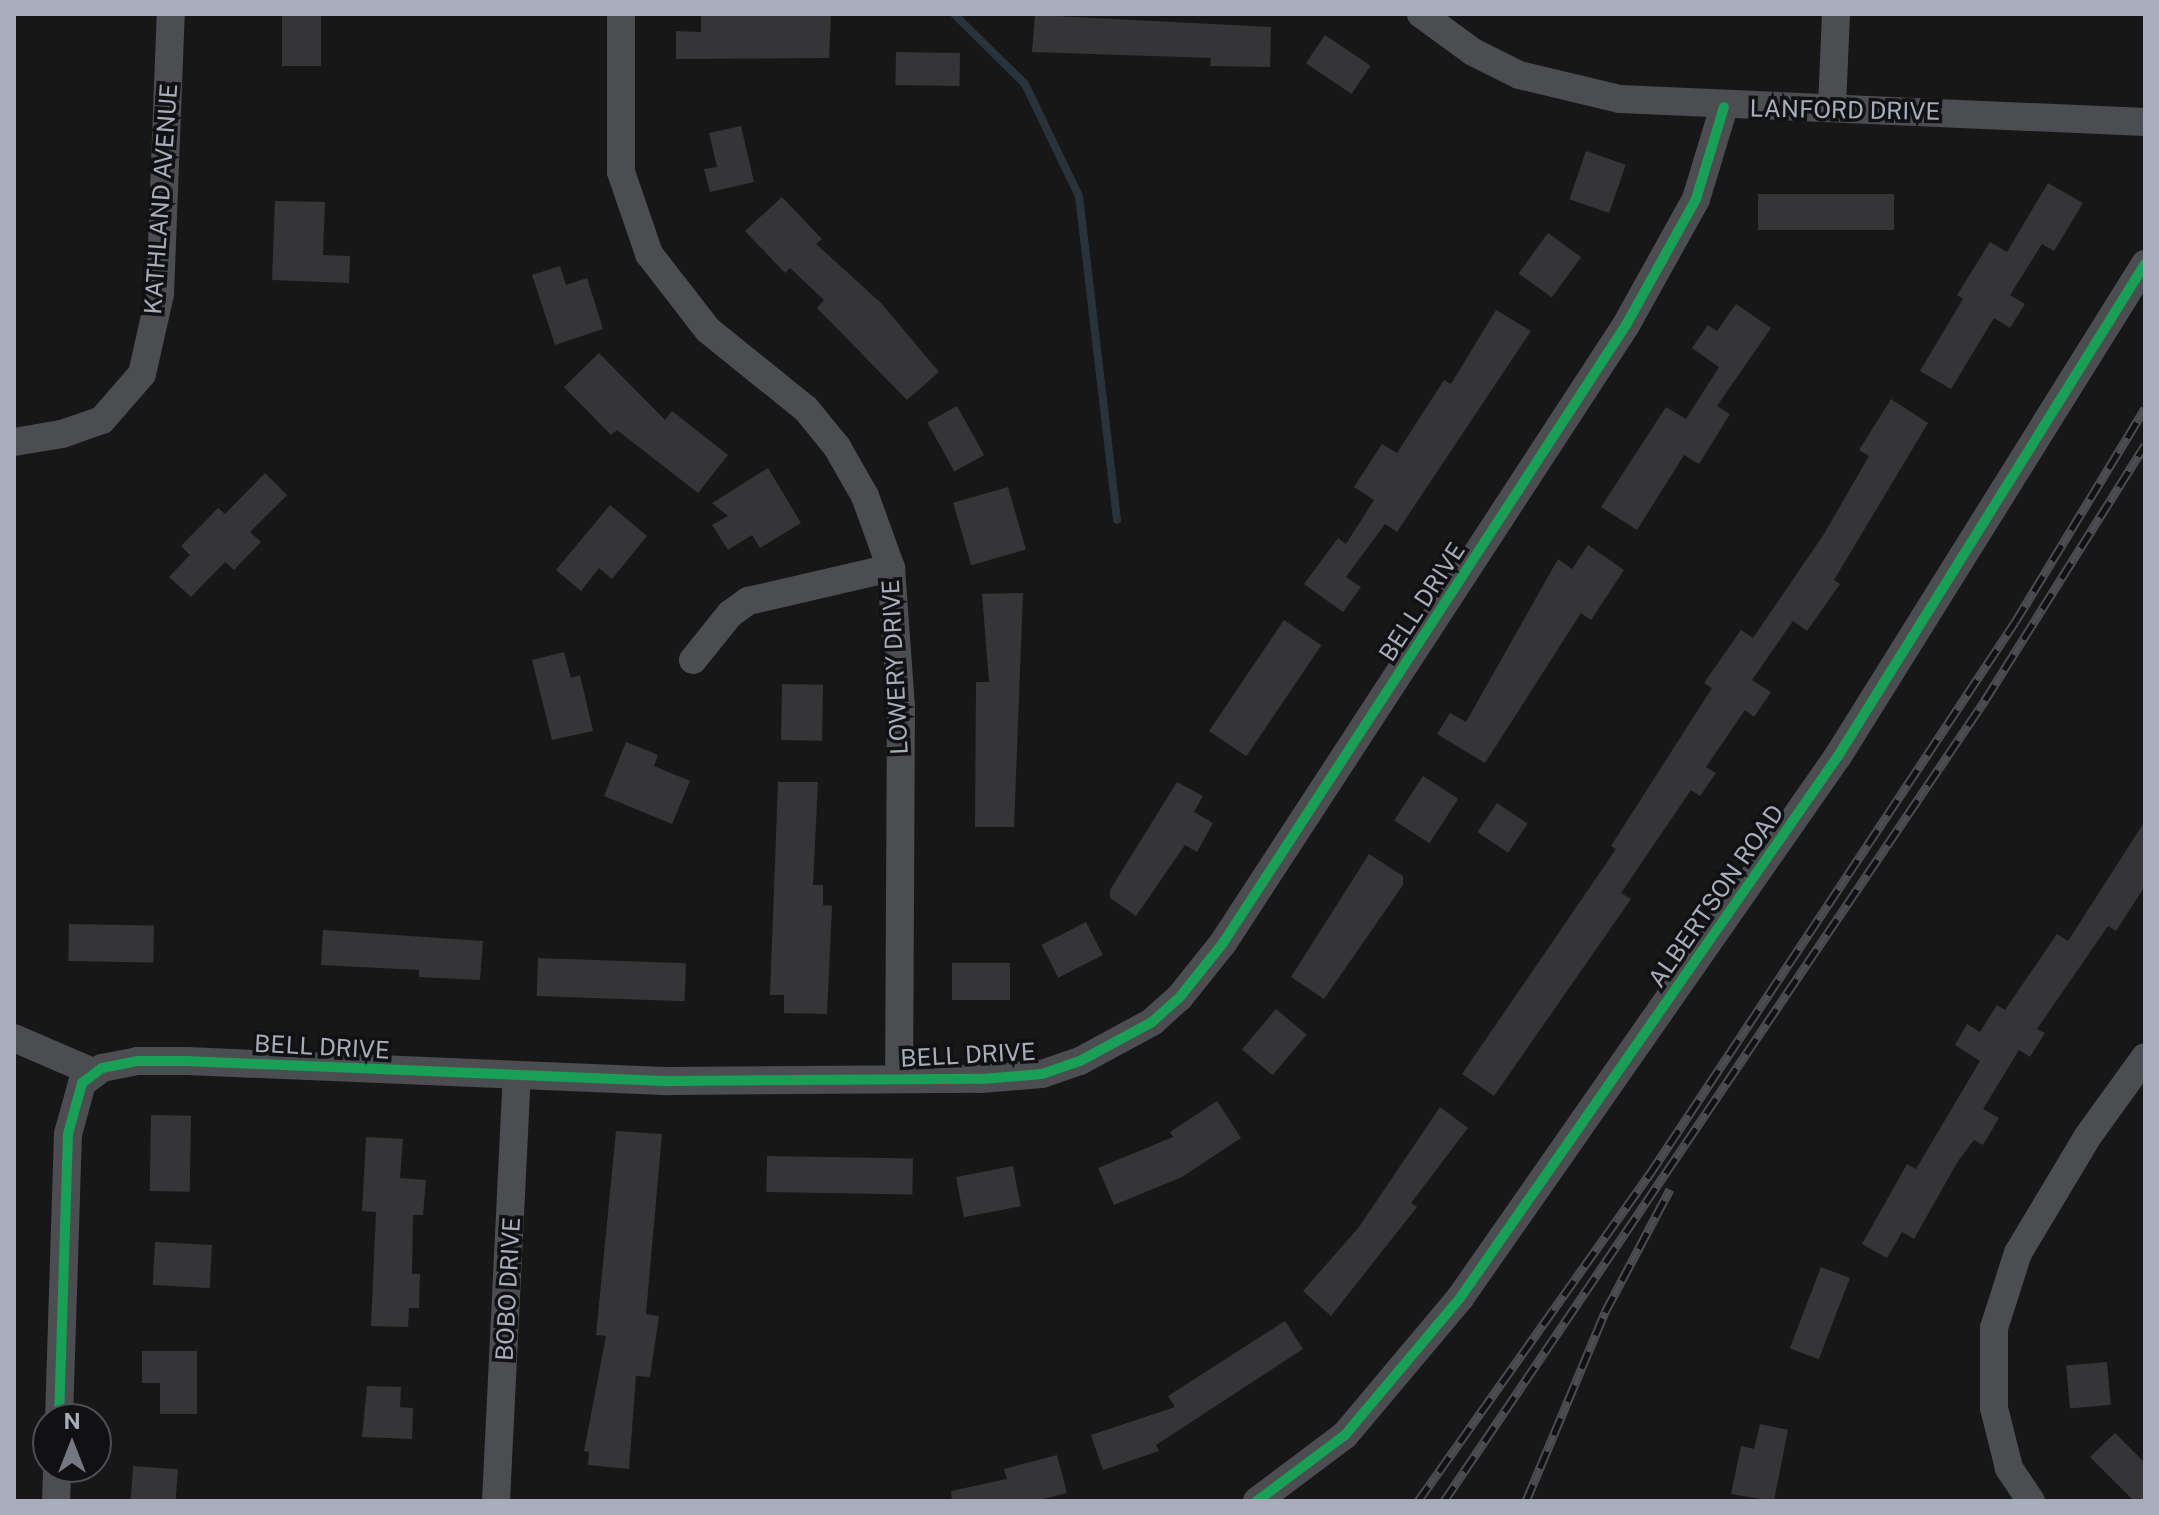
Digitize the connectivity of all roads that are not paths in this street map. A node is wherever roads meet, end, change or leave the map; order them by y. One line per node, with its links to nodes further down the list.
1 (171, 14): 9 (street, KATHLAND AVENUE)
2 (621, 14): 10 (street, LOWERY DRIVE)
3 (1421, 14): 6 (street, LANFORD DRIVE)
4 (1836, 14): 5 (street)
5 (1832, 106): 6 (street, LANFORD DRIVE); 7 (street, LANFORD DRIVE)
6 (1724, 107): 16 (street, BELL DRIVE)
7 (2145, 122)
8 (2145, 264): 19 (street, ALBERTSON ROAD)
9 (14, 442)
10 (891, 568): 11 (street); 16 (street, LOWERY DRIVE)
11 (693, 660)
12 (14, 1038): 14 (street)
13 (2145, 1057): 20 (street)
14 (95, 1073): 15 (street, BELL DRIVE); 17 (street)
15 (517, 1076): 16 (street, BELL DRIVE); 18 (street, BOBO DRIVE)
16 (899, 1079)
17 (60, 1403)
18 (496, 1501)
19 (1257, 1501)
20 (2031, 1501)

